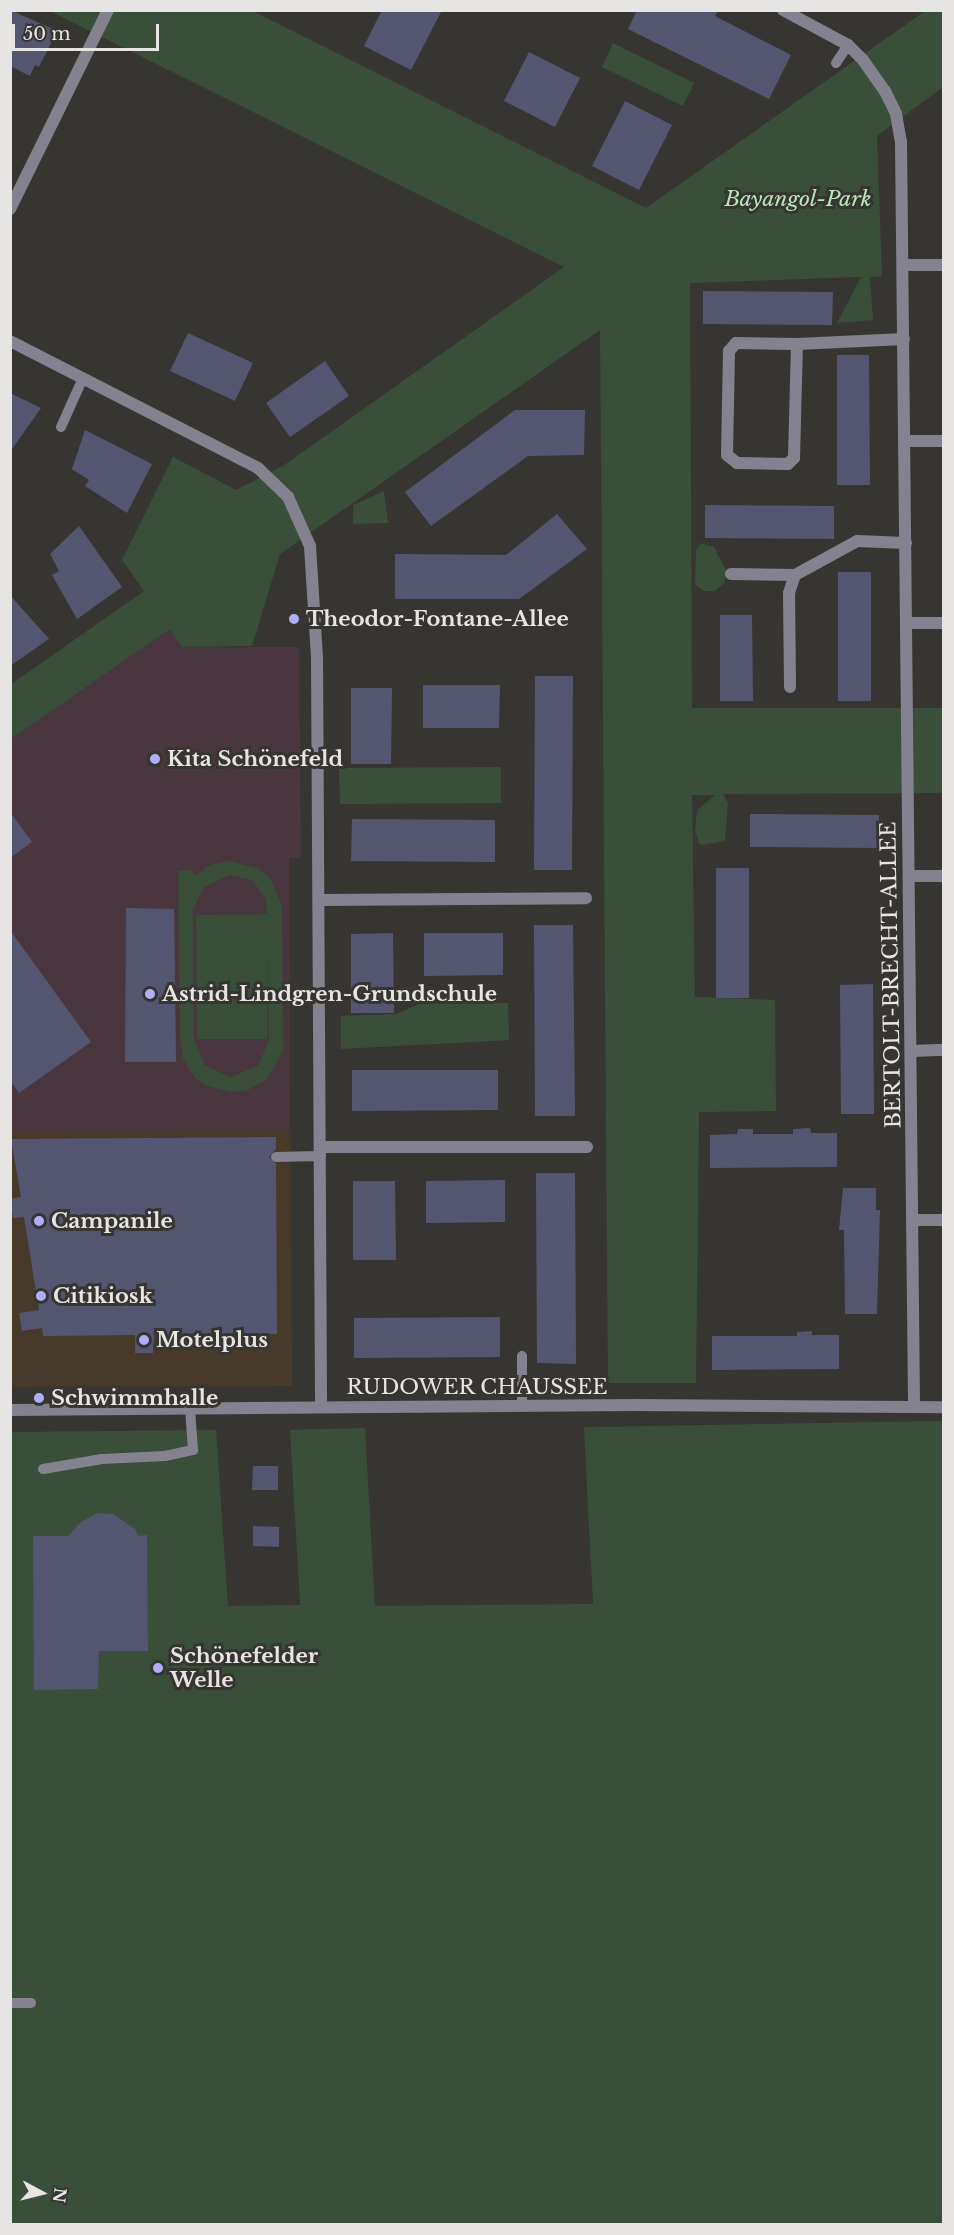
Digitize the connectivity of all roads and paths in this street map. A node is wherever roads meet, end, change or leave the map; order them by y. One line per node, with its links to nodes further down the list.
1 (108, 10): 5 (street)
2 (783, 10): 3 (street, BERTOLT-BRECHT-ALLEE)
3 (848, 45): 4 (lane); 6 (street, BERTOLT-BRECHT-ALLEE)
4 (836, 63)
5 (10, 209)
6 (903, 265): 7 (street); 8 (street, BERTOLT-BRECHT-ALLEE)
7 (944, 265)
8 (904, 339): 10 (street); 13 (street, BERTOLT-BRECHT-ALLEE)
9 (10, 341): 11 (street)
10 (797, 344): 10 (street)
11 (83, 378): 12 (lane); 24 (street)
12 (61, 427)
13 (905, 441): 14 (street); 15 (street, BERTOLT-BRECHT-ALLEE)
14 (944, 441)
15 (906, 543): 17 (street); 18 (street, BERTOLT-BRECHT-ALLEE)
16 (731, 574): 17 (street)
17 (795, 575): 20 (street)
18 (907, 623): 19 (street); 21 (street, BERTOLT-BRECHT-ALLEE)
19 (944, 623)
20 (790, 687)
21 (910, 876): 22 (street); 25 (street, BERTOLT-BRECHT-ALLEE)
22 (944, 876)
23 (586, 898): 24 (street)
24 (319, 900): 28 (street)
25 (911, 1050): 26 (street); 30 (street, BERTOLT-BRECHT-ALLEE)
26 (944, 1050)
27 (587, 1147): 28 (street)
28 (320, 1152): 29 (lane); 35 (street)
29 (276, 1157)
30 (913, 1220): 31 (street); 34 (street, BERTOLT-BRECHT-ALLEE)
31 (944, 1220)
32 (522, 1356): 33 (lane)
33 (522, 1406): 34 (street, RUDOWER CHAUSSEE); 35 (street, RUDOWER CHAUSSEE)
34 (914, 1406): 36 (street, RUDOWER CHAUSSEE)
35 (321, 1407): 37 (street, RUDOWER CHAUSSEE)
36 (944, 1407)
37 (190, 1408): 38 (street, RUDOWER CHAUSSEE); 39 (lane)
38 (10, 1410)
39 (43, 1469)
40 (31, 2002): 41 (lane)
41 (10, 2003)

